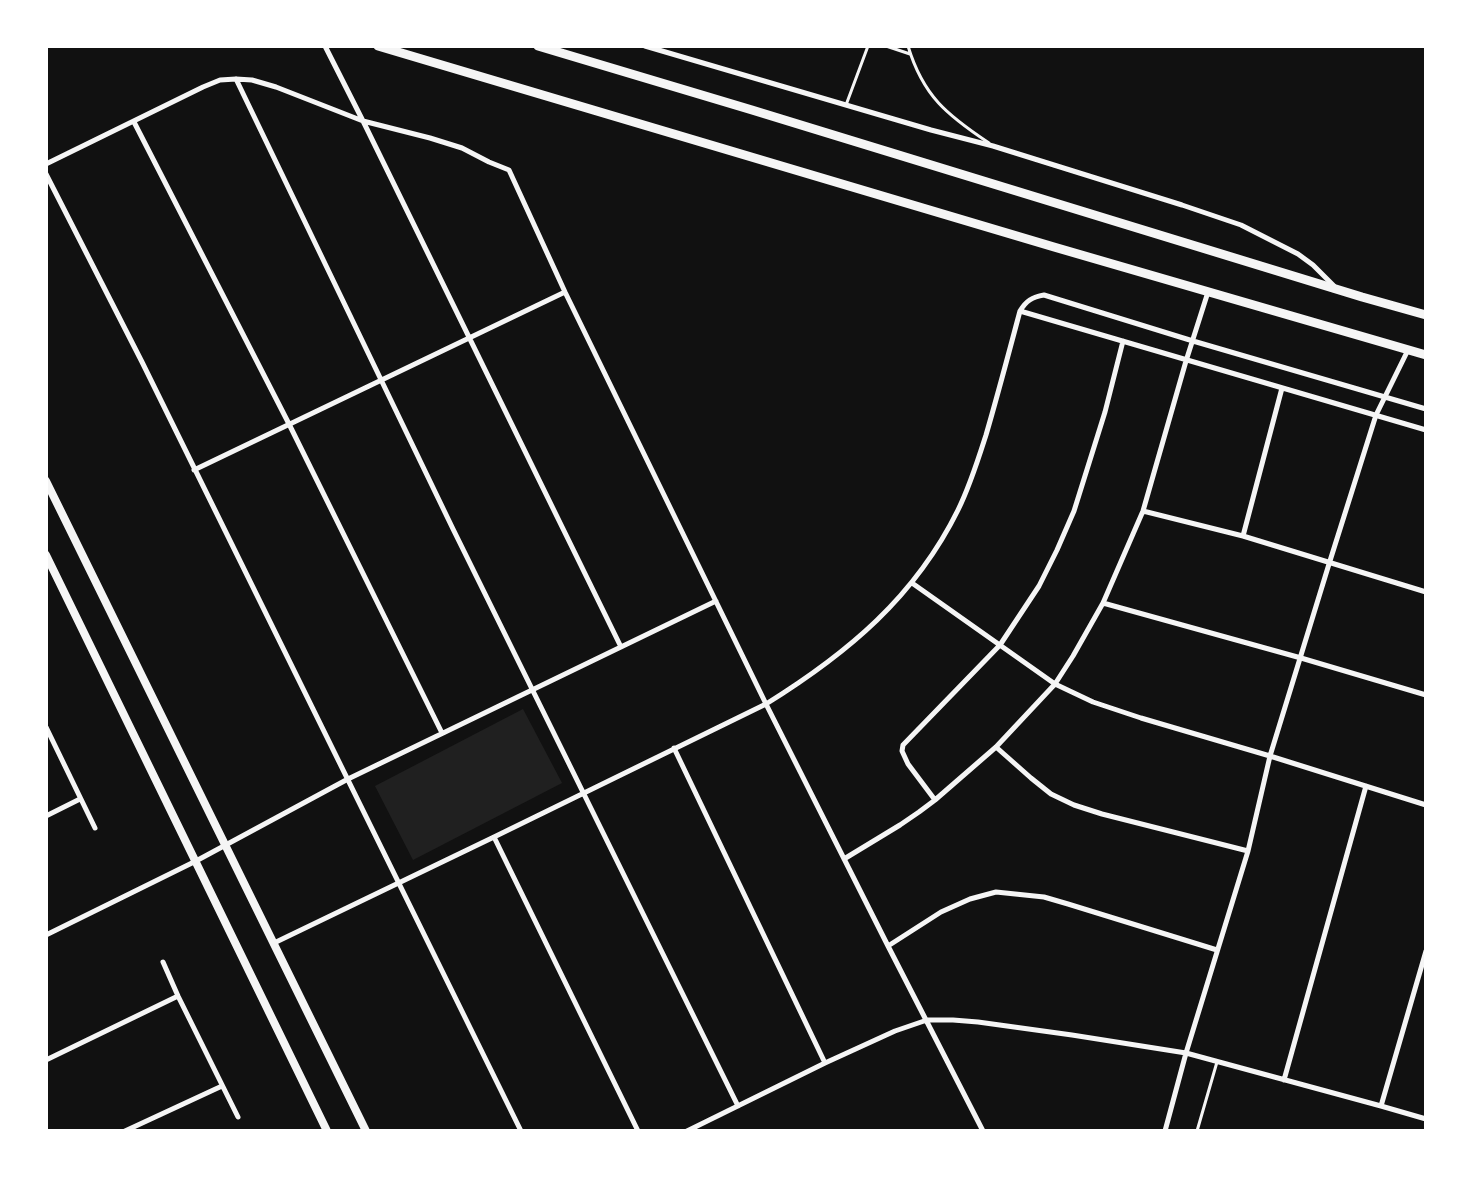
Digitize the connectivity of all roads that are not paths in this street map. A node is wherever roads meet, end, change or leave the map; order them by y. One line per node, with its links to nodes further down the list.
1 (325, 46): 11 (street)
2 (378, 46): 18 (main road)
3 (538, 46): 16 (main road)
4 (646, 46): 10 (street)
5 (868, 46): 10 (lane)
6 (886, 46): 8 (lane)
7 (908, 46): 8 (lane)
8 (910, 54): 13 (lane)
9 (236, 79): 11 (street); 12 (street); 27 (street)
10 (846, 105): 13 (street)
11 (363, 120): 17 (street); 21 (street)
12 (134, 122): 14 (street); 32 (street)
13 (993, 146): 16 (street)
14 (46, 164)
15 (46, 174): 34 (street)
16 (1337, 289): 20 (main road)
17 (565, 292): 21 (street); 42 (street)
18 (1208, 292): 23 (street); 24 (main road)
19 (1020, 311): 22 (street); 23 (street); 40 (street)
20 (1426, 315)
21 (470, 337): 27 (street); 45 (street)
22 (1123, 341): 26 (street); 44 (street)
23 (1193, 341): 26 (street); 29 (street)
24 (1408, 350): 25 (main road); 29 (street)
25 (1426, 355)
26 (1186, 360): 28 (street); 36 (street)
27 (380, 380): 32 (street); 48 (street)
28 (1282, 388): 31 (street); 37 (street)
29 (1385, 396): 30 (street); 31 (street)
30 (1426, 409)
31 (1376, 415): 33 (street); 39 (street)
32 (289, 424): 34 (street); 52 (street)
33 (1426, 430)
34 (194, 470): 56 (street)
35 (46, 481): 65 (street)
36 (1144, 511): 37 (street); 43 (street)
37 (1243, 536): 39 (street)
38 (46, 556): 68 (street)
39 (1329, 564): 41 (street); 46 (street)
40 (912, 583): 44 (street); 50 (street)
41 (1426, 592)
42 (716, 601): 45 (street); 50 (street)
43 (1103, 603): 46 (street); 47 (street)
44 (1000, 645): 47 (street); 60 (street)
45 (621, 647): 48 (street)
46 (1301, 658): 49 (street); 55 (street)
47 (1055, 684): 53 (street); 55 (street)
48 (532, 690): 52 (street); 58 (street)
49 (1426, 696)
50 (766, 704): 54 (street); 67 (street)
51 (46, 727): 59 (street)
52 (442, 733): 56 (street)
53 (996, 747): 60 (street); 66 (street)
54 (674, 748): 58 (street); 81 (street)
55 (1270, 756): 57 (street); 66 (street)
56 (348, 779): 65 (street); 69 (street)
57 (1366, 786): 61 (street); 82 (street)
58 (583, 794): 64 (street); 84 (street)
59 (80, 799): 62 (street); 63 (street)
60 (936, 800): 67 (street)
61 (1426, 805)
62 (46, 816)
63 (94, 828)
64 (494, 837): 69 (street); 92 (street)
65 (225, 845): 68 (street); 71 (street)
66 (1248, 851): 73 (street)
67 (844, 859): 72 (street)
68 (196, 860): 70 (street); 89 (street)
69 (399, 883): 71 (street); 91 (street)
70 (46, 935)
71 (274, 943): 90 (street)
72 (888, 946): 73 (street); 77 (street)
73 (1217, 950): 78 (street)
74 (1426, 951): 85 (street)
75 (163, 962): 76 (street)
76 (178, 996): 79 (street); 83 (street)
77 (927, 1020): 78 (street); 81 (street); 94 (street)
78 (1186, 1053): 80 (street); 95 (street)
79 (46, 1060)
80 (1217, 1062): 82 (street); 96 (lane)
81 (825, 1063): 84 (street)
82 (1284, 1080): 85 (street)
83 (222, 1086): 86 (street); 88 (street)
84 (738, 1106): 93 (street)
85 (1381, 1106): 87 (street)
86 (238, 1117)
87 (1426, 1119)
88 (125, 1131)
89 (327, 1131)
90 (366, 1131)
91 (521, 1131)
92 (638, 1131)
93 (687, 1131)
94 (984, 1131)
95 (1165, 1131)
96 (1198, 1131)

